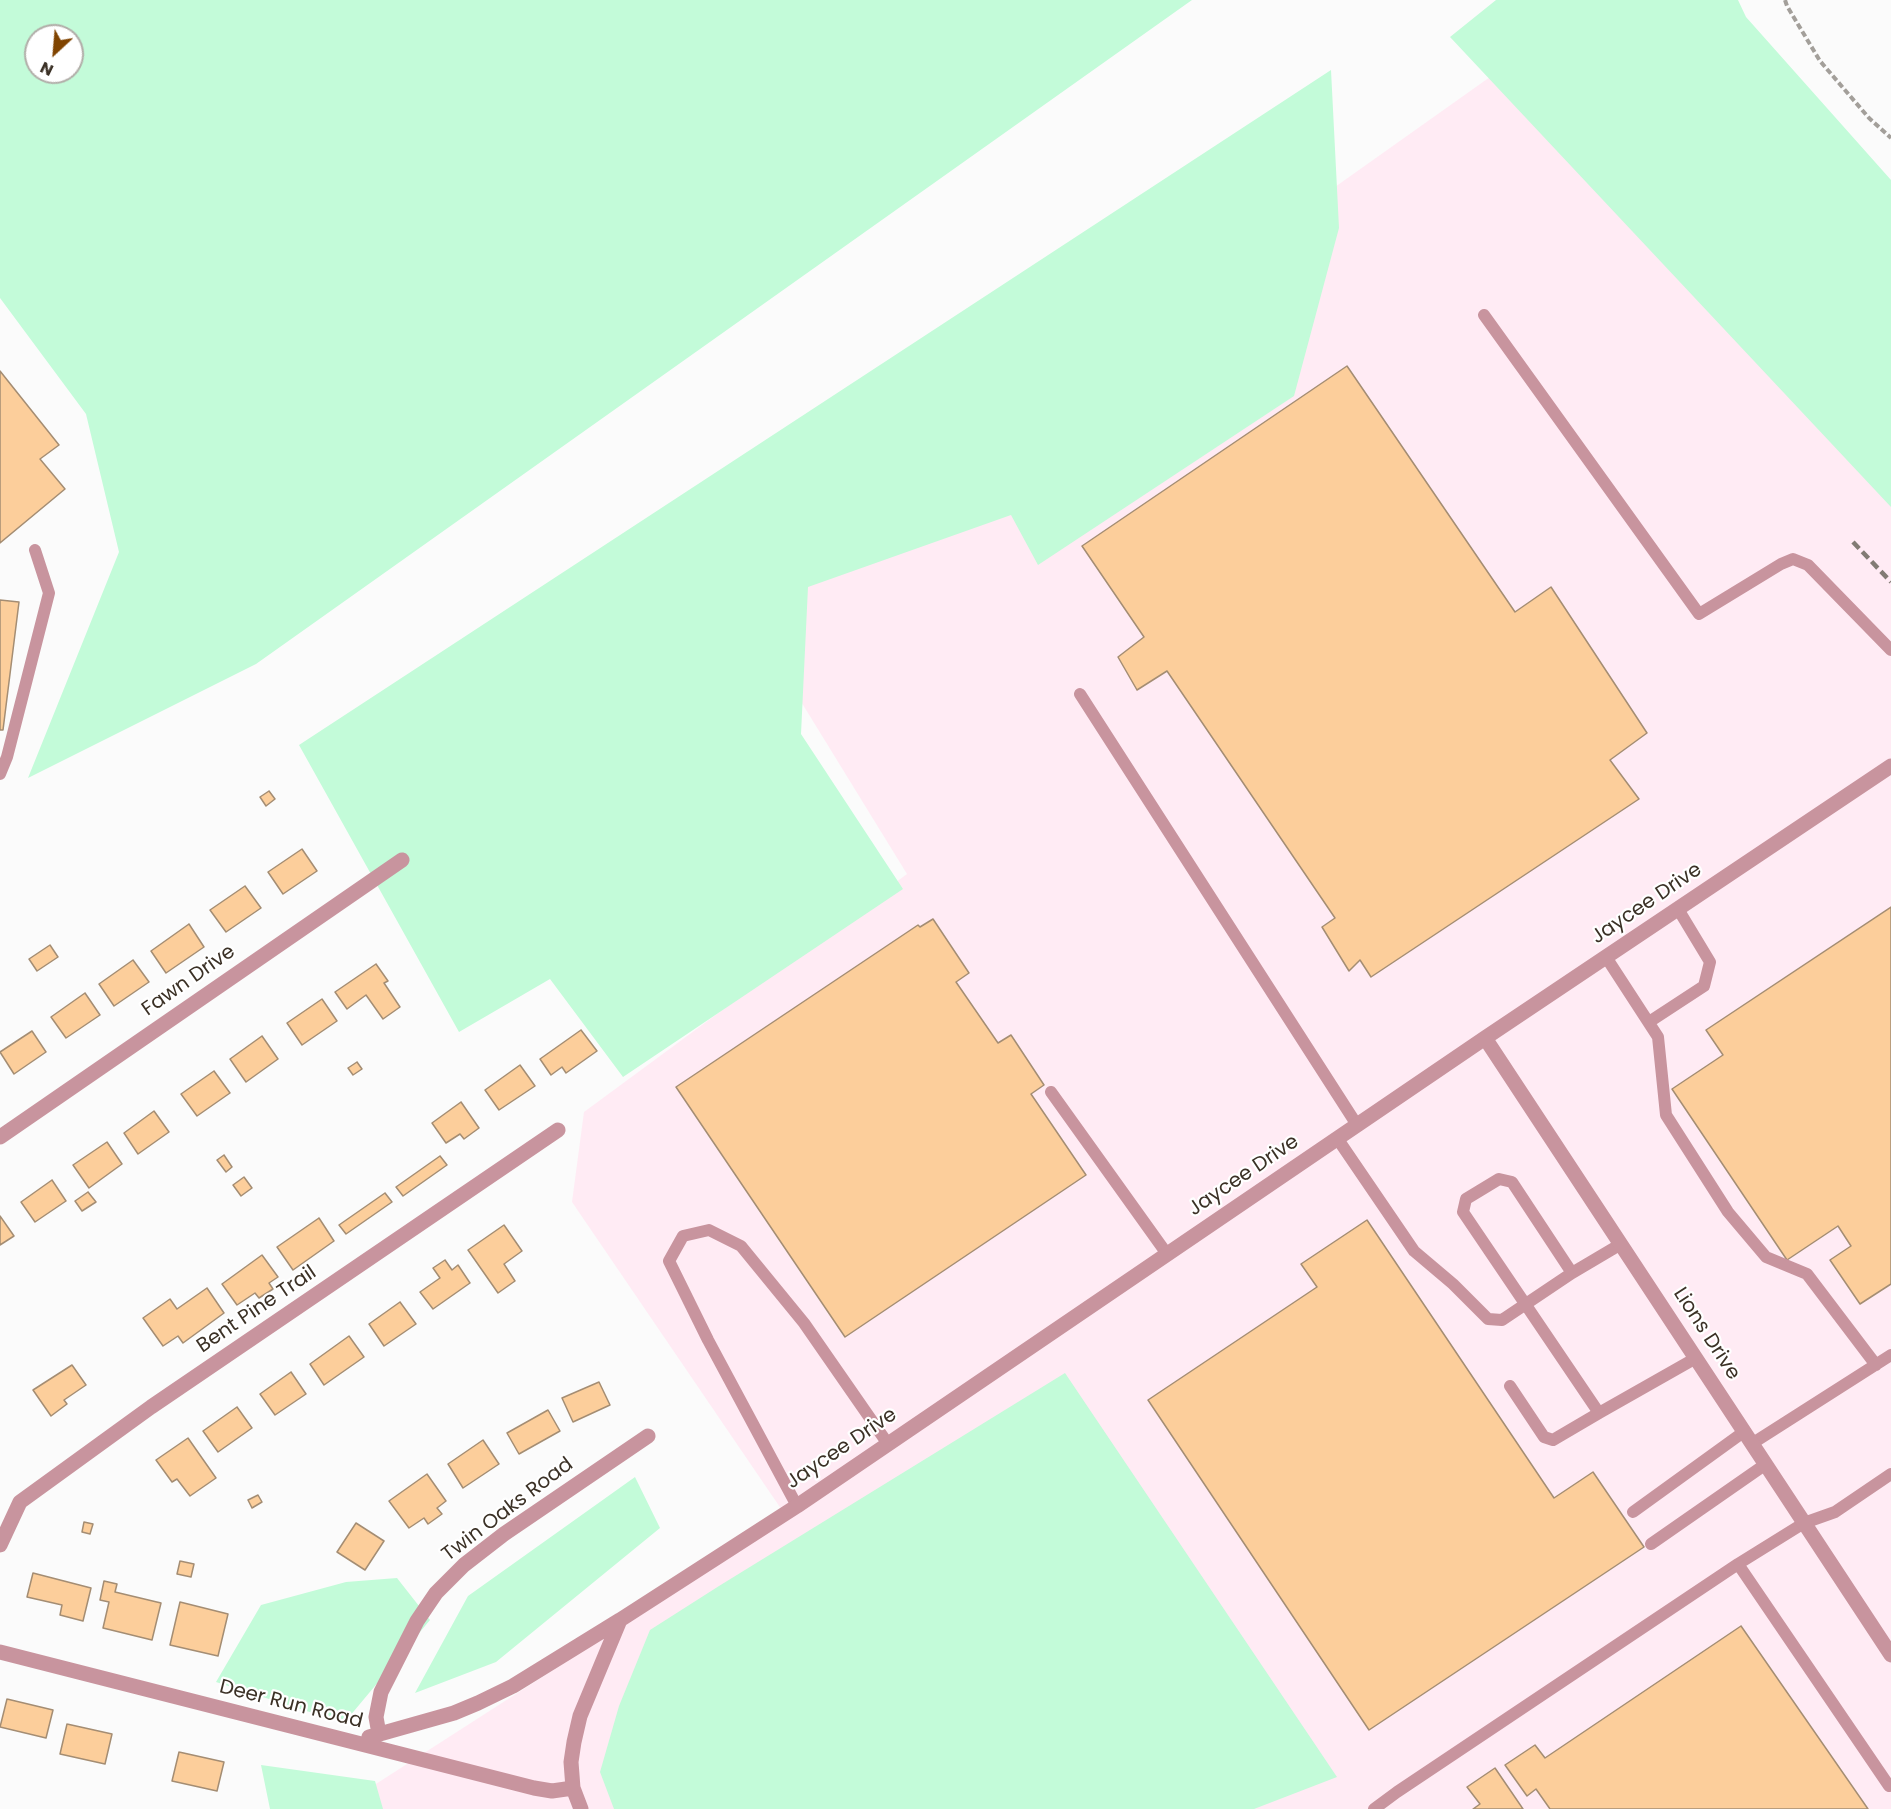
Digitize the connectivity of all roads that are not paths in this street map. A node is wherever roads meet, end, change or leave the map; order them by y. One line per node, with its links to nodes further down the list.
1 (1484, 315): 3 (lane)
2 (34, 550): 6 (lane)
3 (1891, 650)
4 (1080, 694): 13 (lane)
5 (1891, 766): 8 (street, Jaycee Drive)
6 (0, 774)
7 (402, 860): 15 (street, Fawn Drive)
8 (1678, 909): 9 (street, Jaycee Drive); 10 (lane)
9 (1606, 957): 10 (lane); 11 (street, Jaycee Drive)
10 (1649, 1022): 23 (lane)
11 (1485, 1038): 13 (street, Jaycee Drive); 17 (street, Lions Drive)
12 (1051, 1092): 18 (lane)
13 (1357, 1125): 16 (street, Jaycee Drive)
14 (558, 1130): 35 (street, Bent Pine Trail)
15 (0, 1137)
16 (1337, 1138): 18 (street, Jaycee Drive); 20 (lane)
17 (1621, 1244): 19 (lane); 22 (street, Lions Drive)
18 (1167, 1254): 28 (street, Jaycee Drive)
19 (1572, 1273): 20 (lane); 20 (lane)
20 (1526, 1305): 25 (lane)
21 (1891, 1355): 23 (lane)
22 (1696, 1358): 25 (lane); 27 (street, Lions Drive)
23 (1876, 1365): 27 (lane)
24 (1510, 1386): 25 (lane)
25 (1599, 1413)
26 (648, 1436): 40 (street, Twin Oaks Road)
27 (1749, 1437): 29 (street, Lions Drive); 32 (lane)
28 (888, 1444): 31 (street, Jaycee Drive); 31 (lane)
29 (1766, 1464): 33 (street, Lions Drive); 34 (lane)
30 (1891, 1474): 33 (lane)
31 (796, 1506): 37 (street, Jaycee Drive)
32 (1633, 1512)
33 (1804, 1523): 36 (lane); 39 (street, Lions Drive)
34 (1651, 1544)
35 (0, 1545)
36 (1738, 1564): 42 (lane); 45 (lane)
37 (620, 1620): 40 (street, Jaycee Drive); 43 (street)
38 (0, 1652): 41 (street, Deer Run Road)
39 (1891, 1654)
40 (379, 1734): 41 (street, Jaycee Drive)
41 (352, 1742): 43 (street, Deer Run Road)
42 (1889, 1786)
43 (573, 1788): 44 (street)
44 (581, 1809)
45 (1374, 1809)

